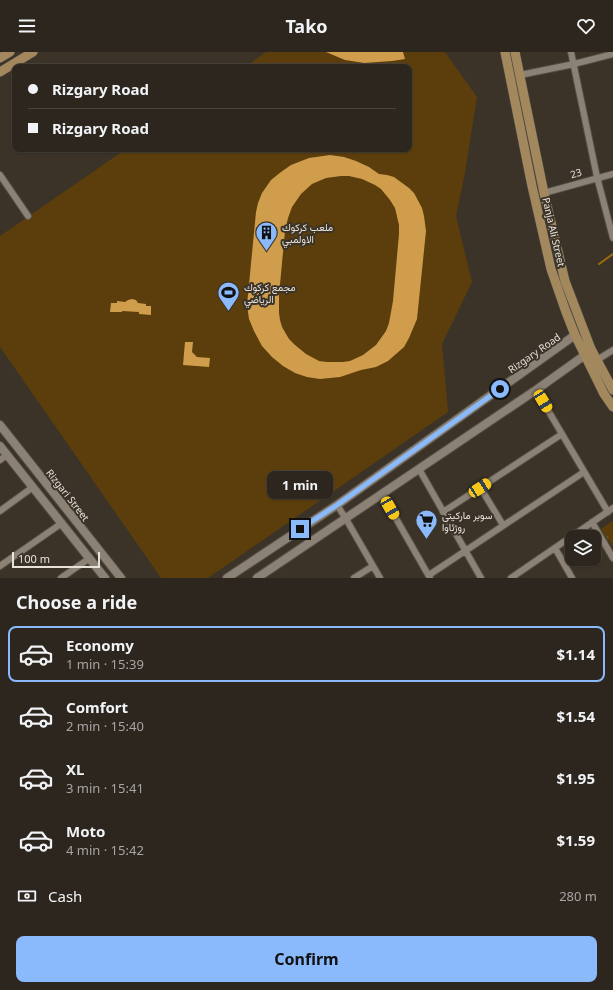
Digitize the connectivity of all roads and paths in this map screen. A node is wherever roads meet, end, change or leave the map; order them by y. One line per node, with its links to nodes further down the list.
1 (10, 52): 7 (main road)
2 (33, 52): 8 (main road)
3 (505, 52): 19 (main road, Panja Ali Street)
4 (515, 52): 12 (main road, Panja Ali Street)
5 (571, 52): 9 (street)
6 (613, 54): 9 (street)
7 (0, 58)
8 (13, 64)
9 (574, 64): 12 (street); 15 (street)
10 (12, 65): 11 (main road)
11 (0, 72)
12 (520, 75): 16 (main road, Panja Ali Street)
13 (613, 174): 15 (street, 23)
14 (0, 175): 17 (street)
15 (597, 178): 16 (street, 23); 20 (street)
16 (544, 193): 18 (main road, Panja Ali Street)
17 (28, 216)
18 (551, 221): 19 (main road); 24 (main road, Panja Ali Street)
19 (541, 224): 21 (main road, Panja Ali Street)
20 (613, 238)
21 (576, 335): 23 (main road, Panja Ali Street); 38 (street, Rizgary Road)
22 (613, 350): 24 (street)
23 (585, 355): 25 (street); 27 (main road, Panja Ali Street)
24 (597, 360): 26 (main road, Panja Ali Street)
25 (536, 390): 29 (street); 33 (street)
26 (613, 390)
27 (613, 407)
28 (0, 425): 57 (street, Rizgari Street)
29 (562, 434): 34 (street); 36 (street)
30 (0, 446): 31 (street)
31 (7, 455): 32 (street); 35 (street)
32 (0, 460)
33 (419, 469): 37 (street); 41 (street)
34 (584, 472): 39 (street); 45 (street)
35 (33, 487): 40 (street); 44 (street)
36 (480, 488): 41 (street); 45 (street)
37 (382, 494): 42 (street); 53 (street)
38 (337, 505): 42 (street); 58 (street, Rizgary Road)
39 (610, 510): 43 (street)
40 (0, 511)
41 (443, 512): 48 (street)
42 (346, 519): 52 (street); 59 (street)
43 (592, 522): 46 (street); 47 (street)
44 (62, 523): 49 (street); 51 (street)
45 (503, 525): 48 (street)
46 (555, 548): 54 (street); 64 (street)
47 (611, 549): 50 (street)
48 (465, 550): 53 (street); 62 (street)
49 (90, 558): 55 (street); 56 (street)
50 (613, 558)
51 (0, 566)
52 (373, 566): 60 (street); 61 (street)
53 (430, 576)
54 (519, 576): 63 (street)
55 (61, 578)
56 (105, 578)
57 (121, 578)
58 (227, 578)
59 (257, 578)
60 (354, 578)
61 (380, 578)
62 (481, 578)
63 (511, 578)
64 (572, 578)

